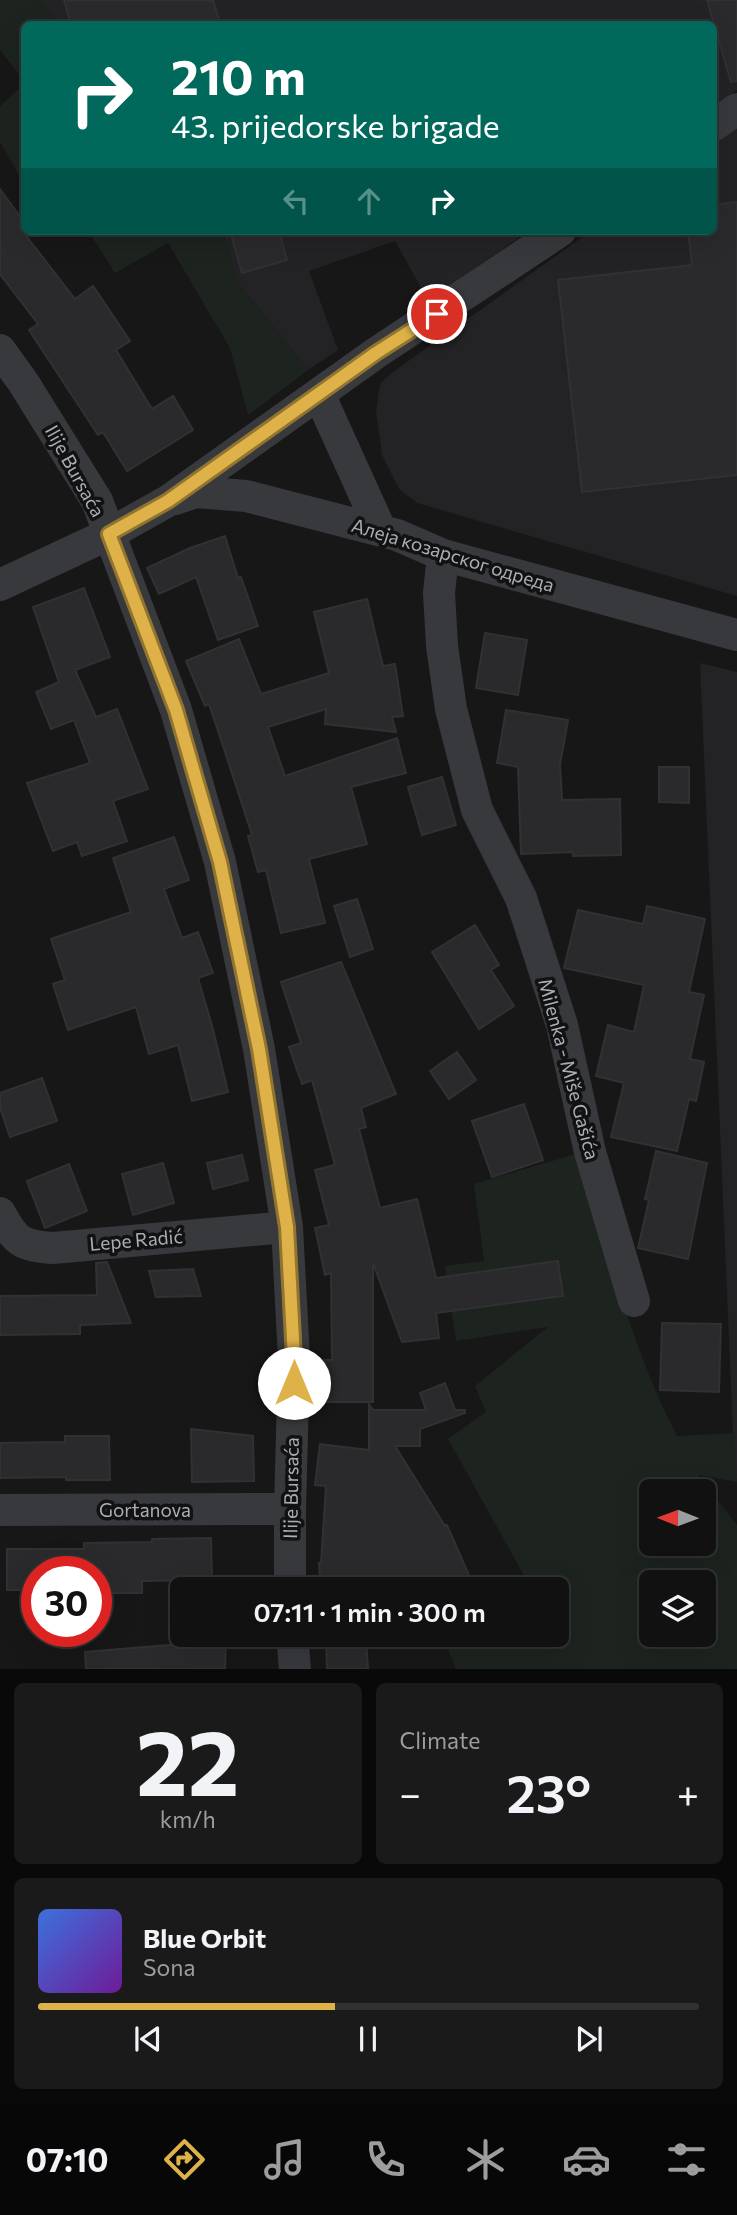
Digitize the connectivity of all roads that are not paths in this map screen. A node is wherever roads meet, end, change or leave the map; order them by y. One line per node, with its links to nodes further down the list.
1 (737, 109): 2 (street)
2 (717, 123)
3 (554, 235): 5 (street)
4 (0, 350): 8 (street, Ilije Bursaća)
5 (319, 394): 6 (street); 7 (street)
6 (168, 501): 7 (street, Алеја козарског одреда); 8 (street)
7 (381, 531): 9 (street, Алеја козарског одреда)
8 (109, 534): 10 (street); 13 (street, Ilije Bursaća)
9 (443, 555): 11 (street, Алеја козарског одреда); 14 (street, Milenka - Miše Gašića)
10 (0, 585)
11 (737, 635)
12 (0, 1213): 13 (street, Lepe Radić)
13 (287, 1227): 15 (street, Ilije Bursaća)
14 (634, 1301)
15 (290, 1509): 16 (street, Gortanova); 17 (street, Ilije Bursaća)
16 (0, 1510)
17 (290, 1577)
18 (293, 1647): 19 (street)
19 (295, 1669)

